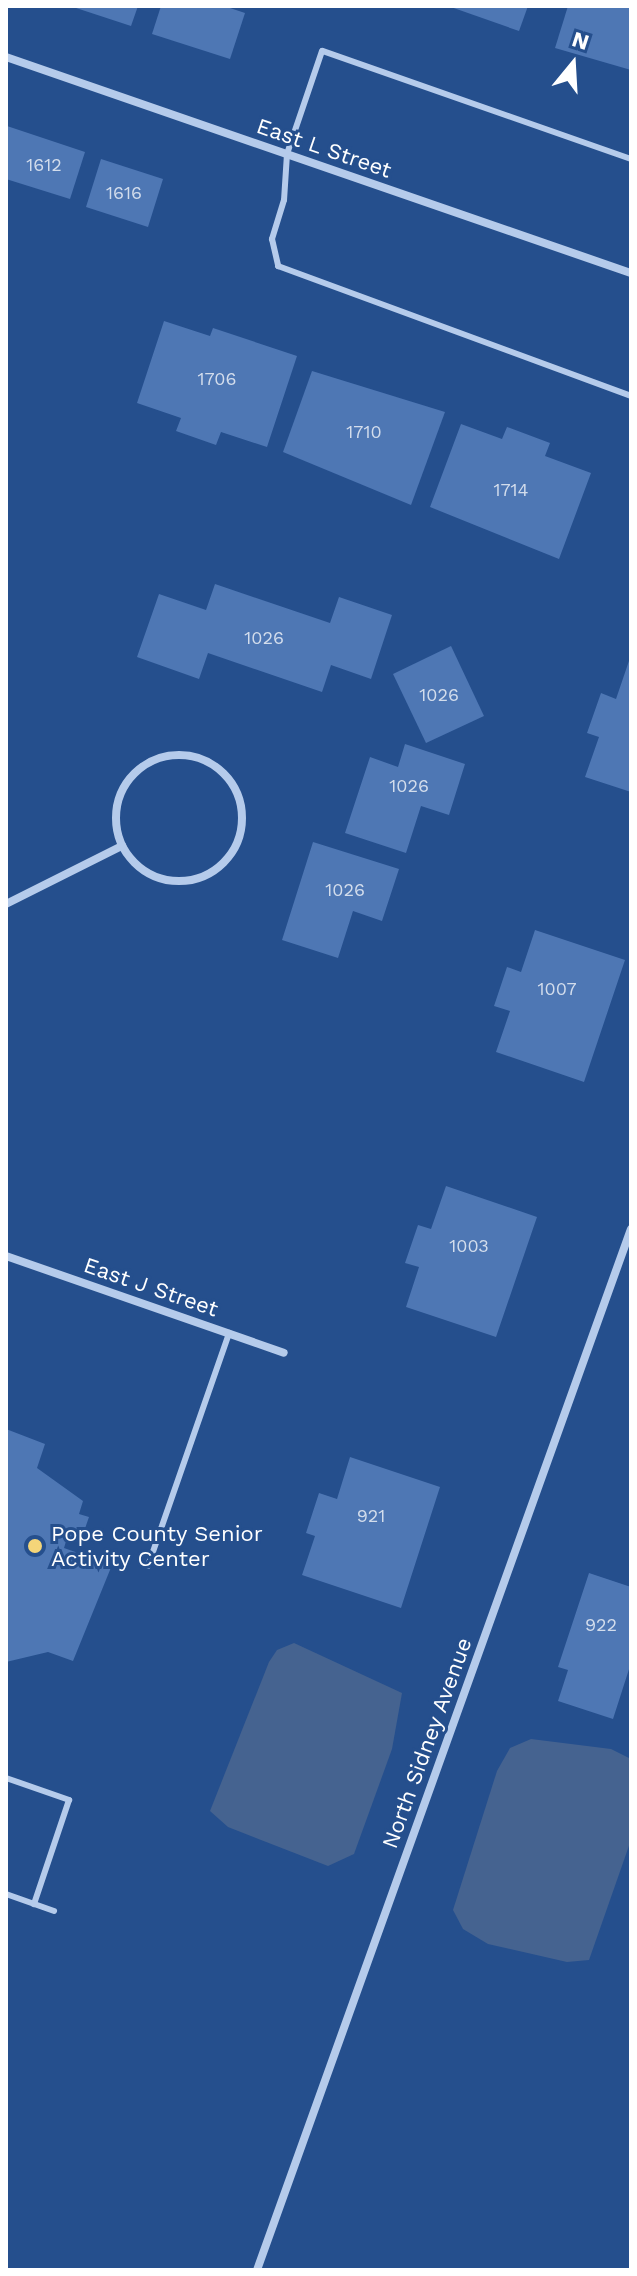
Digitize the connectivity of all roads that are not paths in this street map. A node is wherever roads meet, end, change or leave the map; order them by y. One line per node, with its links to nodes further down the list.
1 (6, 57): 2 (street, East L Street)
2 (287, 154): 3 (lane); 4 (street, East L Street); 5 (lane)
3 (631, 159)
4 (631, 273)
5 (631, 396)
6 (122, 846): 6 (street); 7 (street)
7 (6, 904)
8 (631, 1229): 17 (street, North Sidney Avenue)
9 (6, 1256): 10 (street, East J Street)
10 (229, 1333): 11 (street, East J Street); 12 (lane)
11 (284, 1353)
12 (148, 1566)
13 (6, 1778): 15 (lane)
14 (6, 1894): 15 (lane)
15 (34, 1904): 16 (lane)
16 (54, 1911)
17 (257, 2270)

